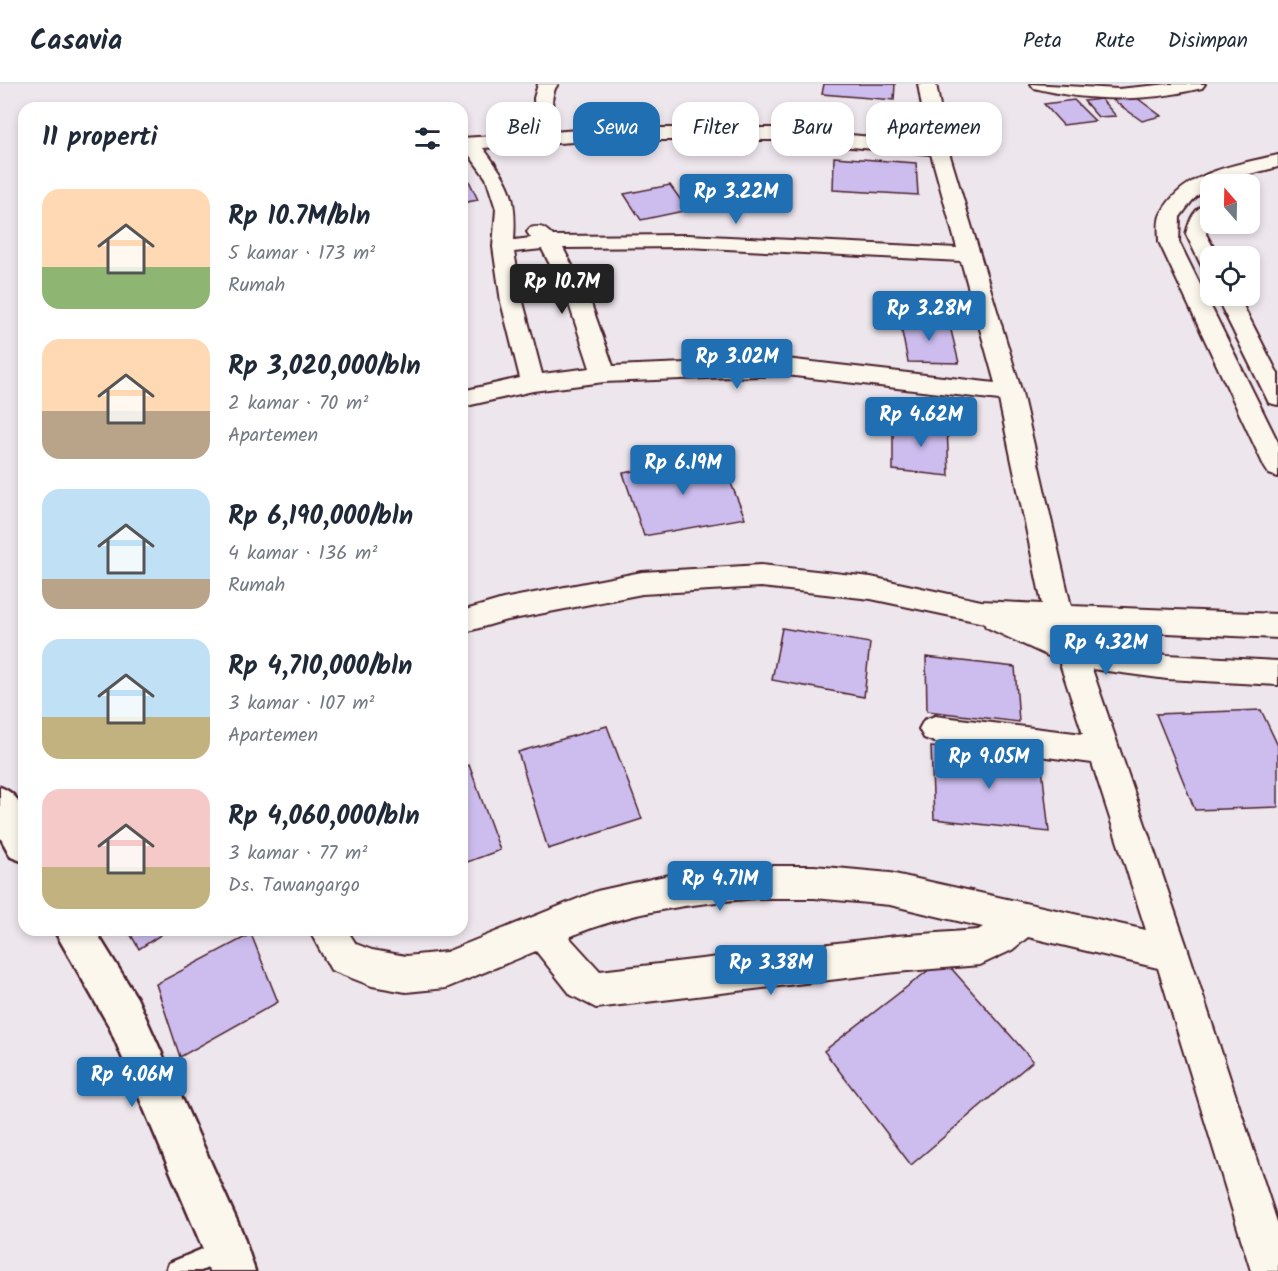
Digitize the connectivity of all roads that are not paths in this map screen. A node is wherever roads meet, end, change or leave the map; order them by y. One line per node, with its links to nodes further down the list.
1 (549, 84): 5 (street)
2 (927, 84): 6 (street)
3 (1040, 84): 4 (street)
4 (1196, 84)
5 (543, 102)
6 (930, 102)
7 (561, 137): 9 (street)
8 (486, 142): 10 (street)
9 (866, 142)
10 (468, 143)
11 (468, 145): 16 (street)
12 (941, 156): 21 (street)
13 (1278, 160): 23 (street)
14 (1269, 183): 15 (street)
15 (1260, 185)
16 (506, 209): 18 (street); 20 (street)
17 (1200, 220): 19 (street)
18 (550, 242): 20 (street); 21 (street); 25 (street)
19 (1202, 246)
20 (503, 248): 26 (street)
21 (971, 255): 27 (street)
22 (1232, 306): 24 (street)
23 (1219, 350): 24 (street); 30 (street)
24 (1257, 355): 28 (street)
25 (604, 374): 26 (street); 27 (street)
26 (532, 383): 29 (street)
27 (1010, 393): 32 (street)
28 (1278, 397)
29 (468, 398)
30 (1278, 468)
31 (981, 612): 32 (street); 33 (street); 35 (street)
32 (1059, 615): 34 (street); 35 (street)
33 (468, 620)
34 (1278, 626)
35 (1073, 654): 36 (street); 38 (street)
36 (1278, 673)
37 (935, 729): 38 (street)
38 (1105, 751): 45 (street)
39 (0, 803): 40 (street)
40 (18, 834)
41 (1023, 919): 42 (street); 42 (street); 45 (street)
42 (542, 931): 44 (street)
43 (77, 936): 46 (street)
44 (331, 936)
45 (1172, 953): 48 (street)
46 (229, 1260): 47 (lane)
47 (177, 1271)
48 (1272, 1271)

